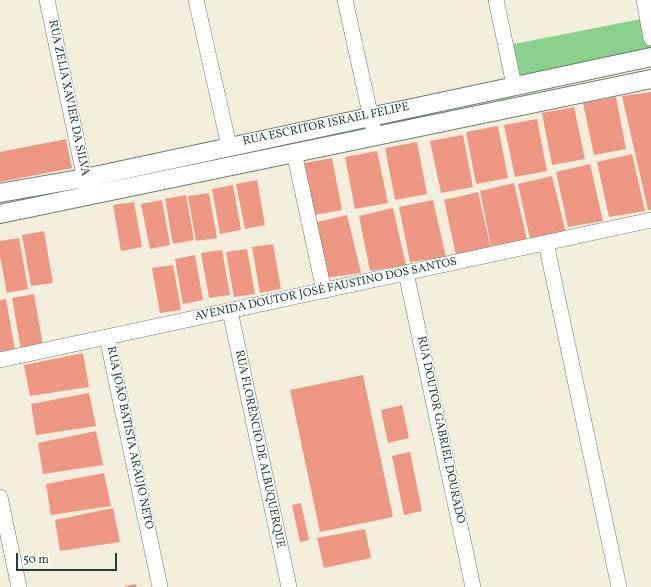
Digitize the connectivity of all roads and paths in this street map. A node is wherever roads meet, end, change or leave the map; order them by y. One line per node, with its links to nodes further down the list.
1 (47, 0): 14 (street, RUA ZELIA XAVIER DA SILVA)
2 (196, 0): 12 (street)
3 (345, 0): 10 (street)
4 (496, 0): 9 (street)
5 (644, 0): 6 (street)
6 (651, 38)
7 (651, 57): 9 (street, RUA ESCRITOR ISRAEL FELIPE)
8 (651, 79): 11 (street, RUA ESCRITOR ISRAEL FELIPE)
9 (514, 85): 10 (street, RUA ESCRITOR ISRAEL FELIPE)
10 (371, 116): 11 (street); 12 (street, RUA ESCRITOR ISRAEL FELIPE)
11 (375, 136): 13 (street, RUA ESCRITOR ISRAEL FELIPE)
12 (229, 146): 14 (street, RUA ESCRITOR ISRAEL FELIPE)
13 (294, 152): 16 (street, RUA ESCRITOR ISRAEL FELIPE); 21 (street)
14 (85, 178): 15 (street, RUA ESCRITOR ISRAEL FELIPE); 16 (street, RUA ZELIA XAVIER DA SILVA)
15 (0, 193)
16 (89, 196): 17 (street, RUA ESCRITOR ISRAEL FELIPE)
17 (0, 214)
18 (651, 220): 19 (street, AVENIDA DOUTOR JOSÉ FAUSTINO DOS SANTOS)
19 (546, 243): 20 (street, AVENIDA DOUTOR JOSÉ FAUSTINO DOS SANTOS); 30 (street)
20 (406, 273): 21 (street, AVENIDA DOUTOR JOSÉ FAUSTINO DOS SANTOS); 29 (street, RUA DOUTOR GABRIEL DOURADO)
21 (324, 291): 22 (street, AVENIDA DOUTOR JOSÉ FAUSTINO DOS SANTOS)
22 (230, 311): 23 (street, AVENIDA DOUTOR JOSÉ FAUSTINO DOS SANTOS); 28 (street, RUA FLORÊNCIO DE ALBUQUERQUE)
23 (107, 337): 24 (street, AVENIDA DOUTOR JOSÉ FAUSTINO DOS SANTOS); 27 (street, RUA JOÃO BATISTA ARAÚJO NETO)
24 (0, 360)
25 (0, 497): 26 (street)
26 (19, 587)
27 (160, 587)
28 (289, 587)
29 (474, 587)
30 (619, 587)

